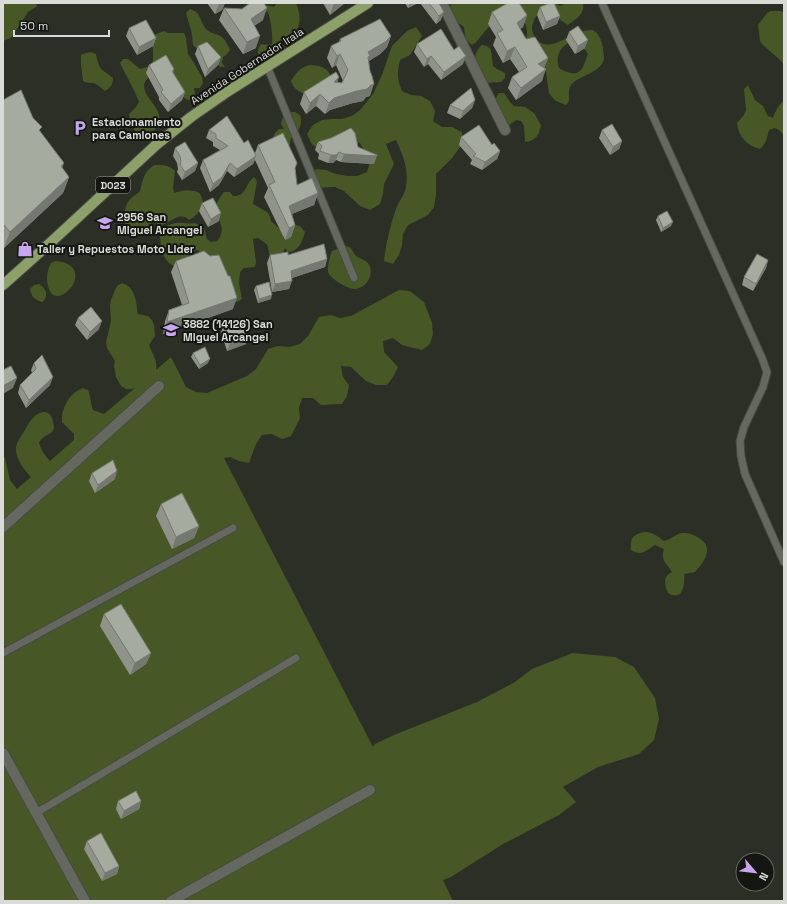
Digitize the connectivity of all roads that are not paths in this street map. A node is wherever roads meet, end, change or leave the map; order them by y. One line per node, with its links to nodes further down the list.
1 (368, 3): 4 (main road, Avenida Gobernador Irala / D023)
2 (442, 3): 5 (street)
3 (602, 3): 11 (lane)
4 (267, 66): 6 (lane); 7 (main road, Avenida Gobernador Irala / D023)
5 (505, 130)
6 (354, 278)
7 (3, 285)
8 (159, 386): 9 (street)
9 (3, 527)
10 (233, 528): 12 (lane)
11 (784, 562)
12 (3, 652)
13 (296, 658): 16 (lane)
14 (3, 753): 16 (street)
15 (370, 790): 18 (street)
16 (36, 814): 17 (street)
17 (85, 901)
18 (171, 901)

